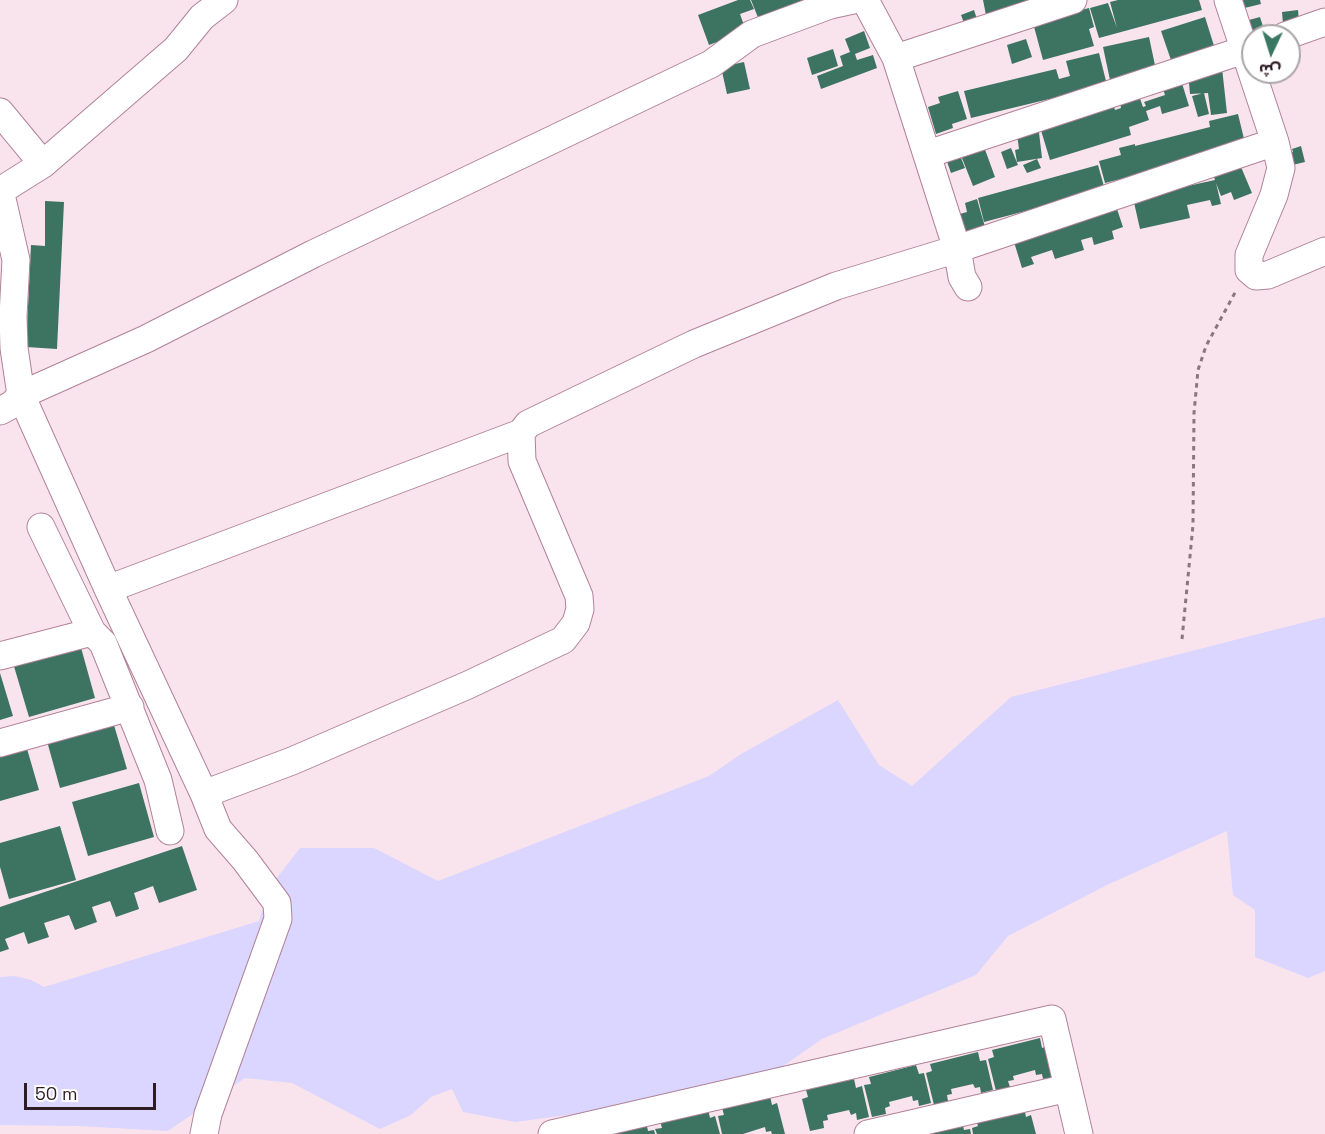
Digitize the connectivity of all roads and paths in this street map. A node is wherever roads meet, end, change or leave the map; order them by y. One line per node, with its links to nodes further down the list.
1 (224, 0): 6 (street)
2 (865, 0): 11 (street)
3 (1073, 0): 11 (street)
4 (1228, 0): 8 (street)
5 (837, 2): 22 (street)
6 (194, 9): 16 (street)
7 (1325, 22): 9 (street)
8 (1241, 30)
9 (1301, 30)
10 (1241, 51): 15 (street)
11 (896, 58): 15 (street)
12 (1259, 84): 14 (street)
13 (0, 112): 16 (street)
14 (1275, 142): 18 (street); 20 (street)
15 (928, 154): 18 (street)
16 (43, 164): 17 (street)
17 (0, 190): 22 (street)
18 (957, 249): 21 (street); 23 (street)
19 (1325, 251): 20 (street)
20 (1249, 270): 27 (path)
21 (968, 287)
22 (10, 403): 25 (street)
23 (521, 433): 25 (street); 31 (street)
24 (41, 527): 26 (street)
25 (108, 589): 31 (street)
26 (92, 632): 28 (street); 29 (street)
27 (1182, 639)
28 (0, 656)
29 (130, 707): 30 (street); 32 (street)
30 (0, 743)
31 (204, 794): 34 (street)
32 (170, 831)
33 (1068, 1088): 35 (street); 36 (street); 37 (street)
34 (204, 1134)
35 (552, 1134)
36 (868, 1134)
37 (1079, 1134)

